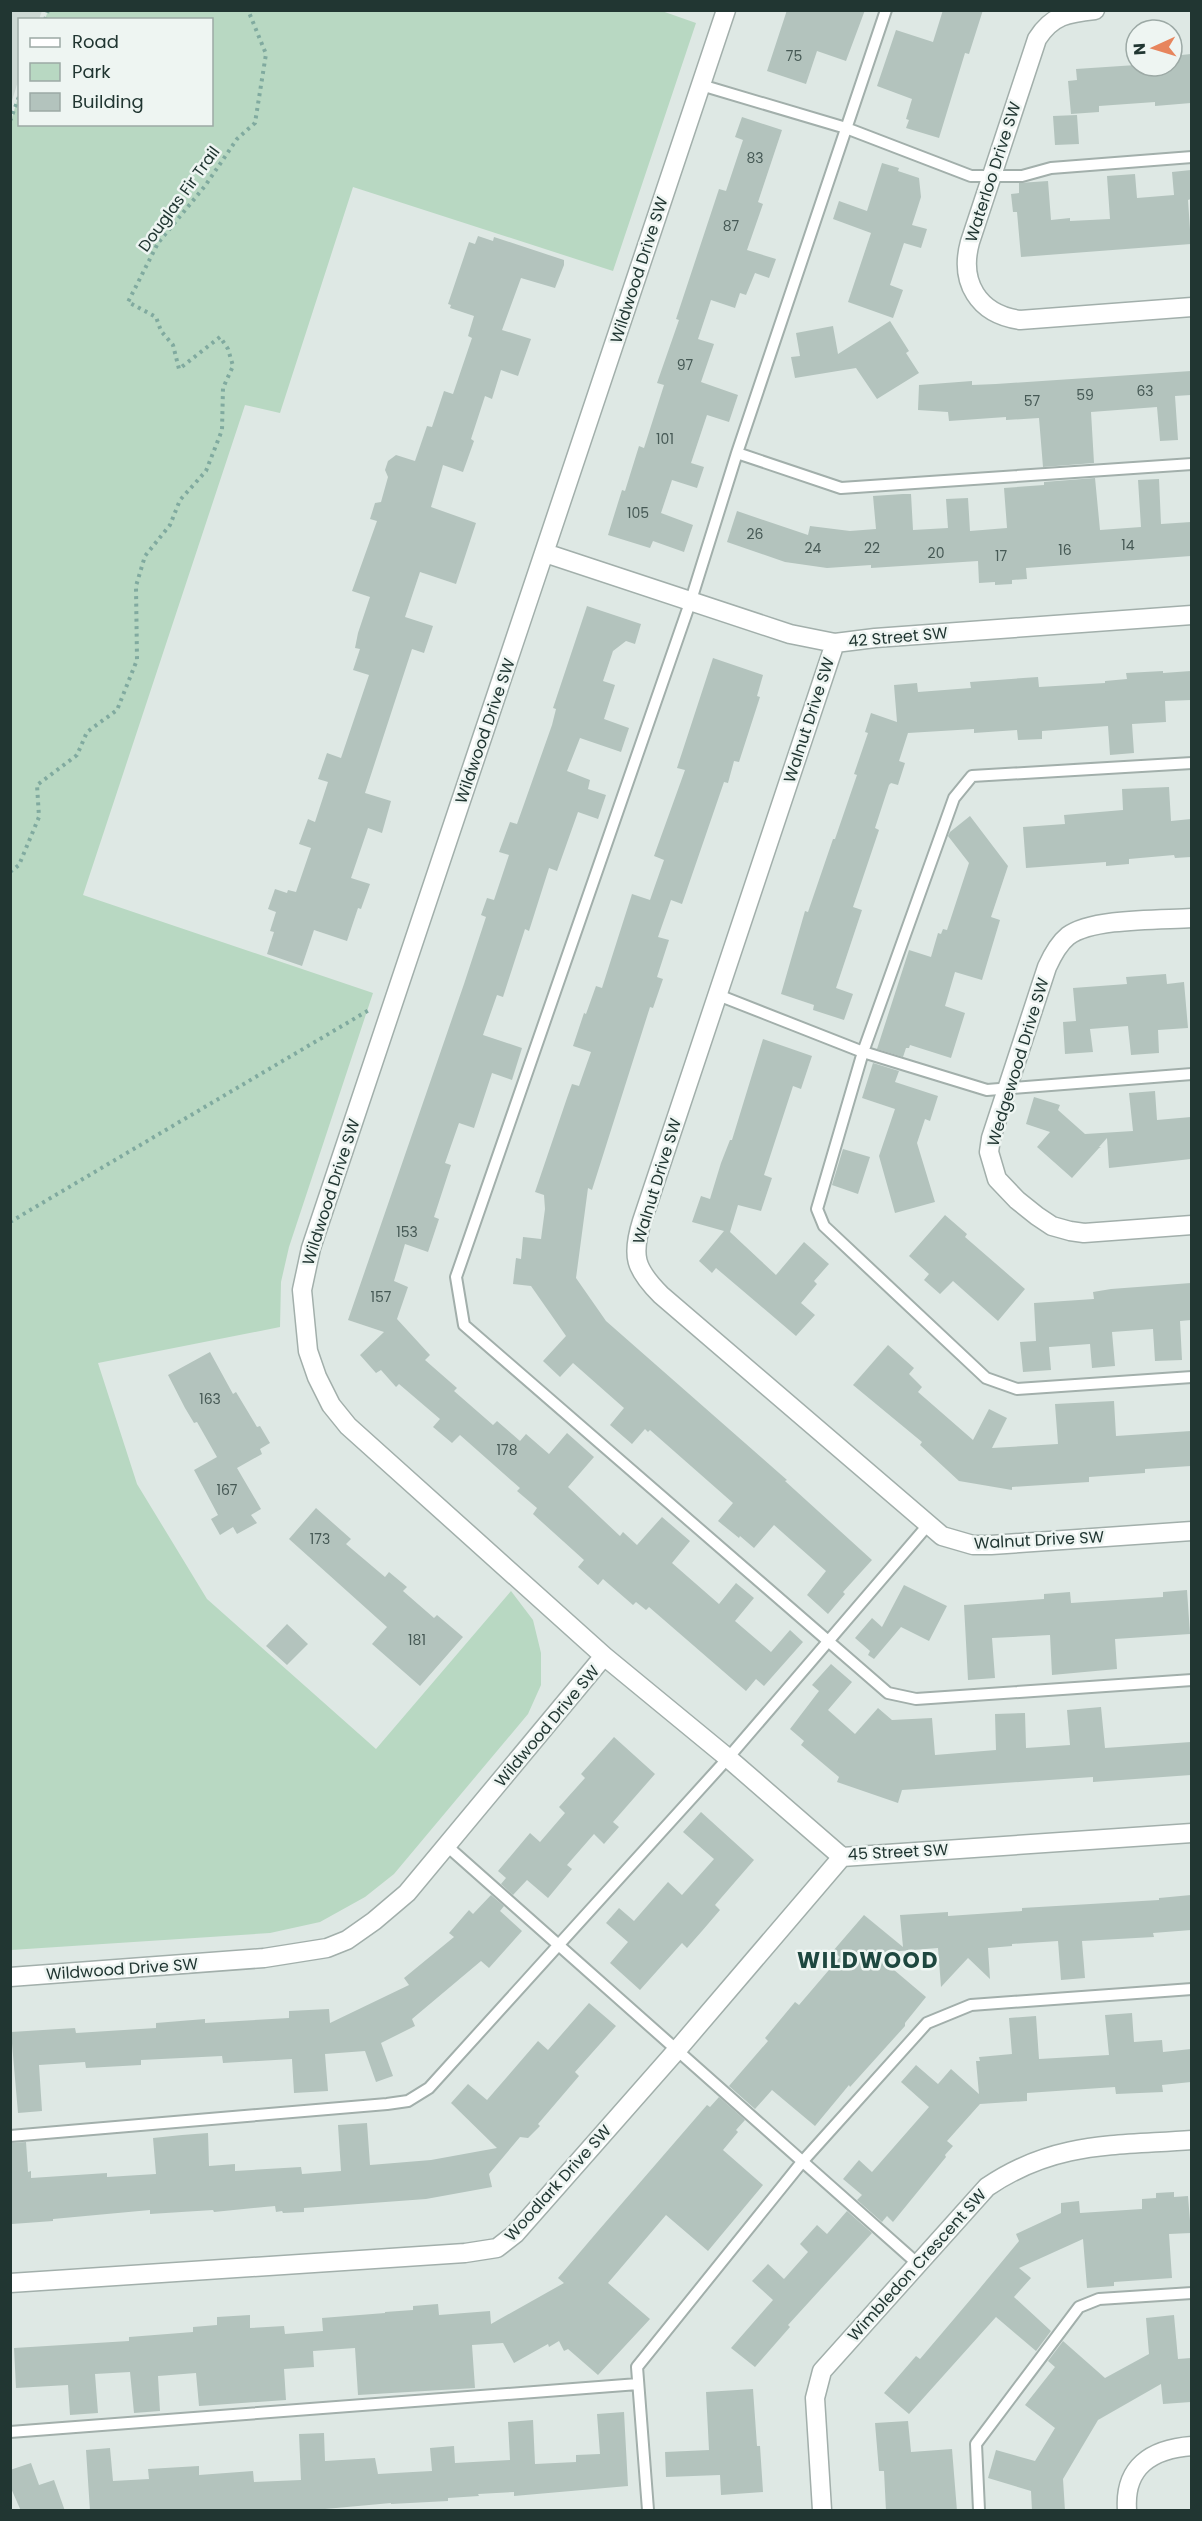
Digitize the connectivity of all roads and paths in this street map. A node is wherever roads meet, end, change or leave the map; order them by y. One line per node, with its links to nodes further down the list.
1 (248, 10): 19 (path, Douglas Fir Trail)
2 (726, 10): 5 (street, Wildwood Drive SW)
3 (886, 10): 8 (lane)
4 (1095, 10): 10 (street, Waterloo Drive SW)
5 (701, 85): 8 (lane); 14 (street, Wildwood Drive SW)
6 (18, 99): 7 (path)
7 (10, 121)
8 (846, 128): 10 (lane); 12 (lane)
9 (1191, 158): 10 (lane)
10 (992, 176): 11 (street, Waterloo Drive SW)
11 (1191, 308)
12 (737, 453): 13 (lane); 15 (lane)
13 (1191, 464)
14 (545, 554): 15 (street, 42 Street SW); 32 (street, Wildwood Drive SW)
15 (691, 600): 17 (street, 42 Street SW); 31 (lane)
16 (1191, 615): 17 (street, 42 Street SW)
17 (835, 643): 21 (street, Walnut Drive SW)
18 (1191, 763): 23 (lane)
19 (10, 872)
20 (1191, 918): 25 (street, Wedgewood Drive SW)
21 (718, 995): 23 (lane); 29 (street, Walnut Drive SW)
22 (372, 1008): 26 (path)
23 (863, 1052): 25 (lane); 28 (lane)
24 (1191, 1074): 25 (lane)
25 (1006, 1089): 27 (street, Wedgewood Drive SW)
26 (10, 1222)
27 (1191, 1225)
28 (1191, 1377)
29 (928, 1525): 30 (street, Walnut Drive SW); 31 (lane)
30 (1191, 1531)
31 (828, 1642): 33 (lane); 34 (lane)
32 (604, 1656): 34 (street, 45 Street SW); 36 (street, Wildwood Drive SW)
33 (1191, 1680)
34 (728, 1758): 37 (street, 45 Street SW); 38 (lane)
35 (1191, 1833): 37 (street, 45 Street SW)
36 (447, 1846): 38 (lane); 39 (street, Wildwood Drive SW)
37 (842, 1857): 41 (street, Woodlark Drive SW)
38 (558, 1946): 41 (lane); 42 (lane)
39 (10, 1977)
40 (1191, 1989): 44 (lane)
41 (677, 2050): 44 (lane); 46 (street, Woodlark Drive SW)
42 (10, 2136)
43 (1191, 2140): 45 (street, Wimbledon Crescent SW)
44 (802, 2163): 45 (lane); 48 (lane)
45 (918, 2264): 52 (street, Wimbledon Crescent SW)
46 (10, 2283)
47 (1191, 2293): 53 (lane)
48 (638, 2384): 49 (lane); 51 (lane)
49 (10, 2432)
50 (1191, 2446): 54 (street)
51 (648, 2511)
52 (822, 2511)
53 (979, 2511)
54 (1127, 2511)

